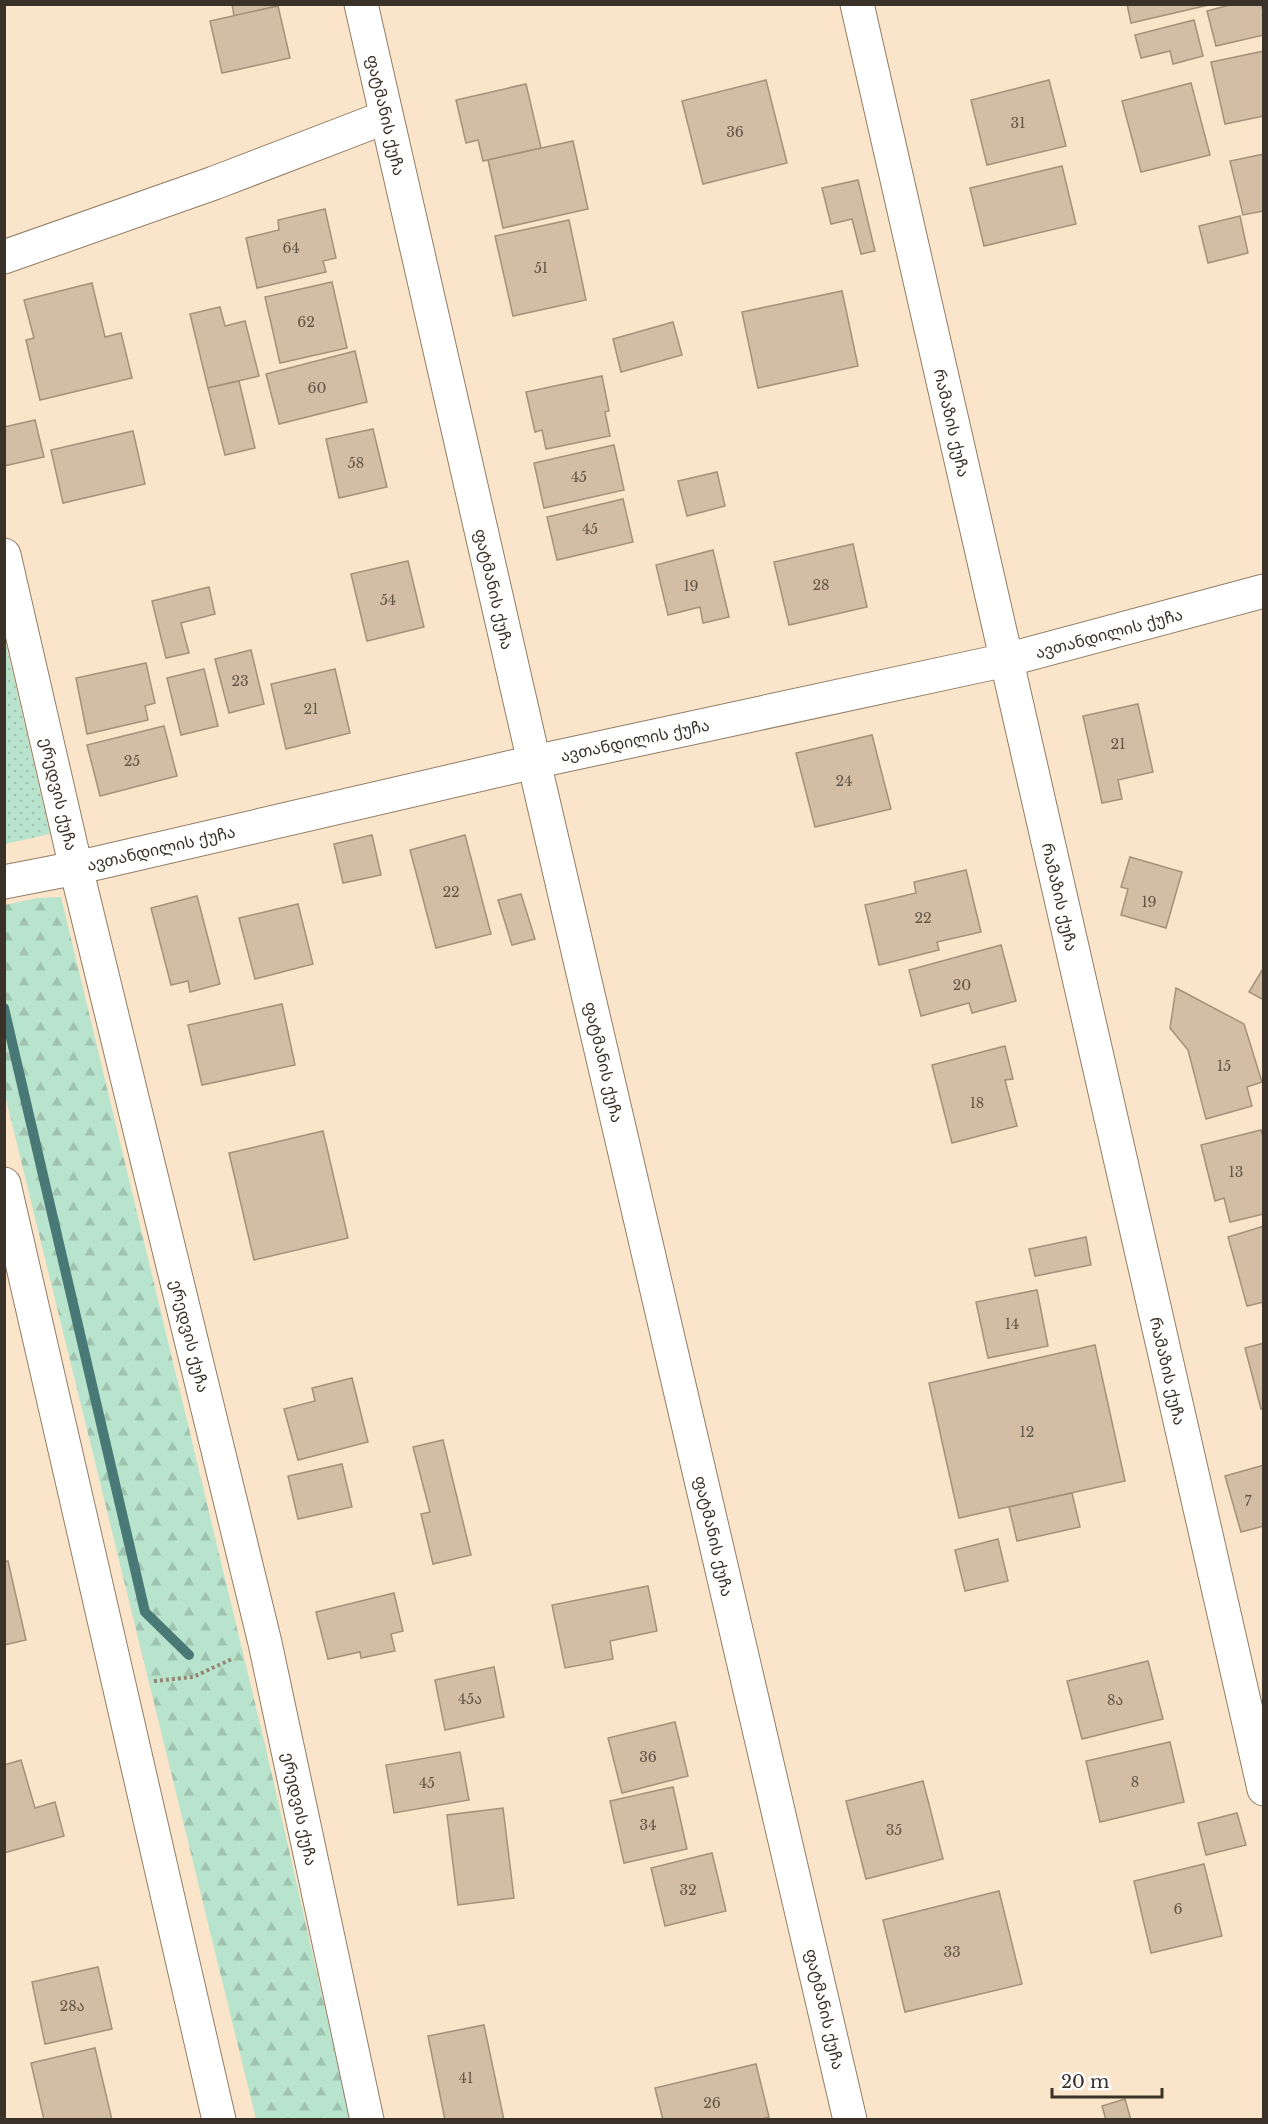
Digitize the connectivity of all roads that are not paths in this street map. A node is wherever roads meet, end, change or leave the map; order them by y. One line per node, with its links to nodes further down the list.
1 (361, 4): 3 (street, ფატმანის ქუჩა)
2 (857, 4): 7 (street, რამაზის ქუჩა)
3 (386, 117): 4 (street); 8 (street, ფატმანის ქუჩა)
4 (4, 257)
5 (4, 555): 9 (street, ერედვის ქუჩა)
6 (1263, 591): 7 (street, ავთანდილის ქუჩა)
7 (1006, 660): 8 (street, ავთანდილის ქუჩა); 12 (street, რამაზის ქუჩა)
8 (534, 762): 9 (street, ავთანდილის ქუჩა); 15 (street, ფატმანის ქუჩა)
9 (76, 868): 10 (street, ავთანდილის ქუჩა); 14 (street, ერედვის ქუჩა)
10 (4, 882)
11 (4, 1184): 13 (street)
12 (1263, 1789)
13 (219, 2120)
14 (367, 2120)
15 (850, 2120)

